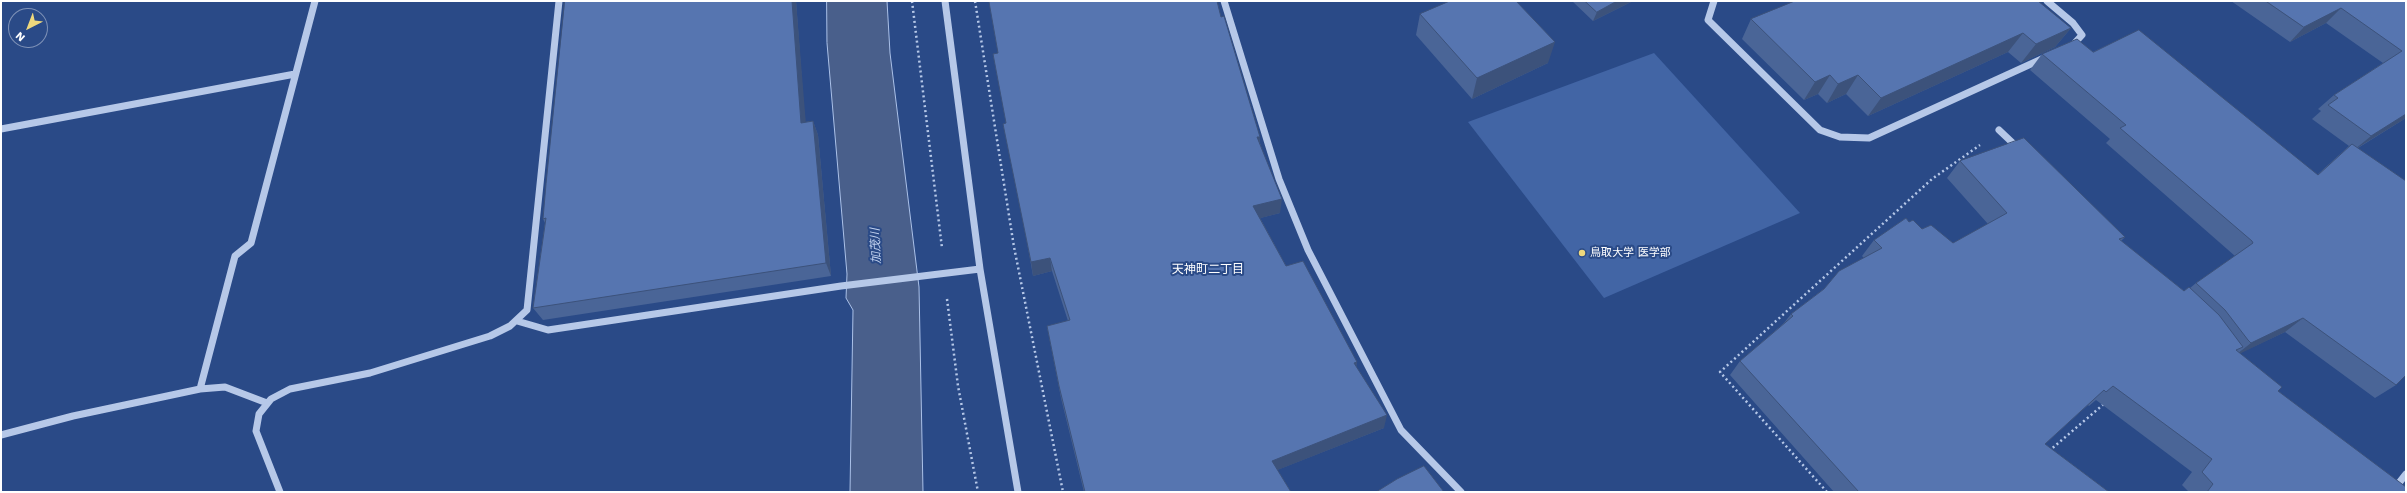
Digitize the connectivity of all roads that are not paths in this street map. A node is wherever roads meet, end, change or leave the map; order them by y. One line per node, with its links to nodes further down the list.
1 (315, 1): 9 (street)
2 (559, 1): 14 (street)
3 (945, 1): 13 (street)
4 (1224, 1): 22 (street)
5 (1714, 1): 8 (street)
6 (2047, 1): 7 (street)
7 (2068, 48)
8 (2054, 54)
9 (295, 74): 10 (street); 15 (street)
10 (1, 129)
11 (1999, 130): 12 (street)
12 (2022, 152)
13 (980, 269): 14 (street); 21 (street)
14 (517, 321): 16 (street)
15 (200, 389): 16 (street); 17 (street)
16 (267, 403): 20 (street)
17 (1, 435)
18 (2406, 474): 19 (street)
19 (2389, 490)
20 (280, 492)
21 (1018, 492)
22 (1461, 492)

